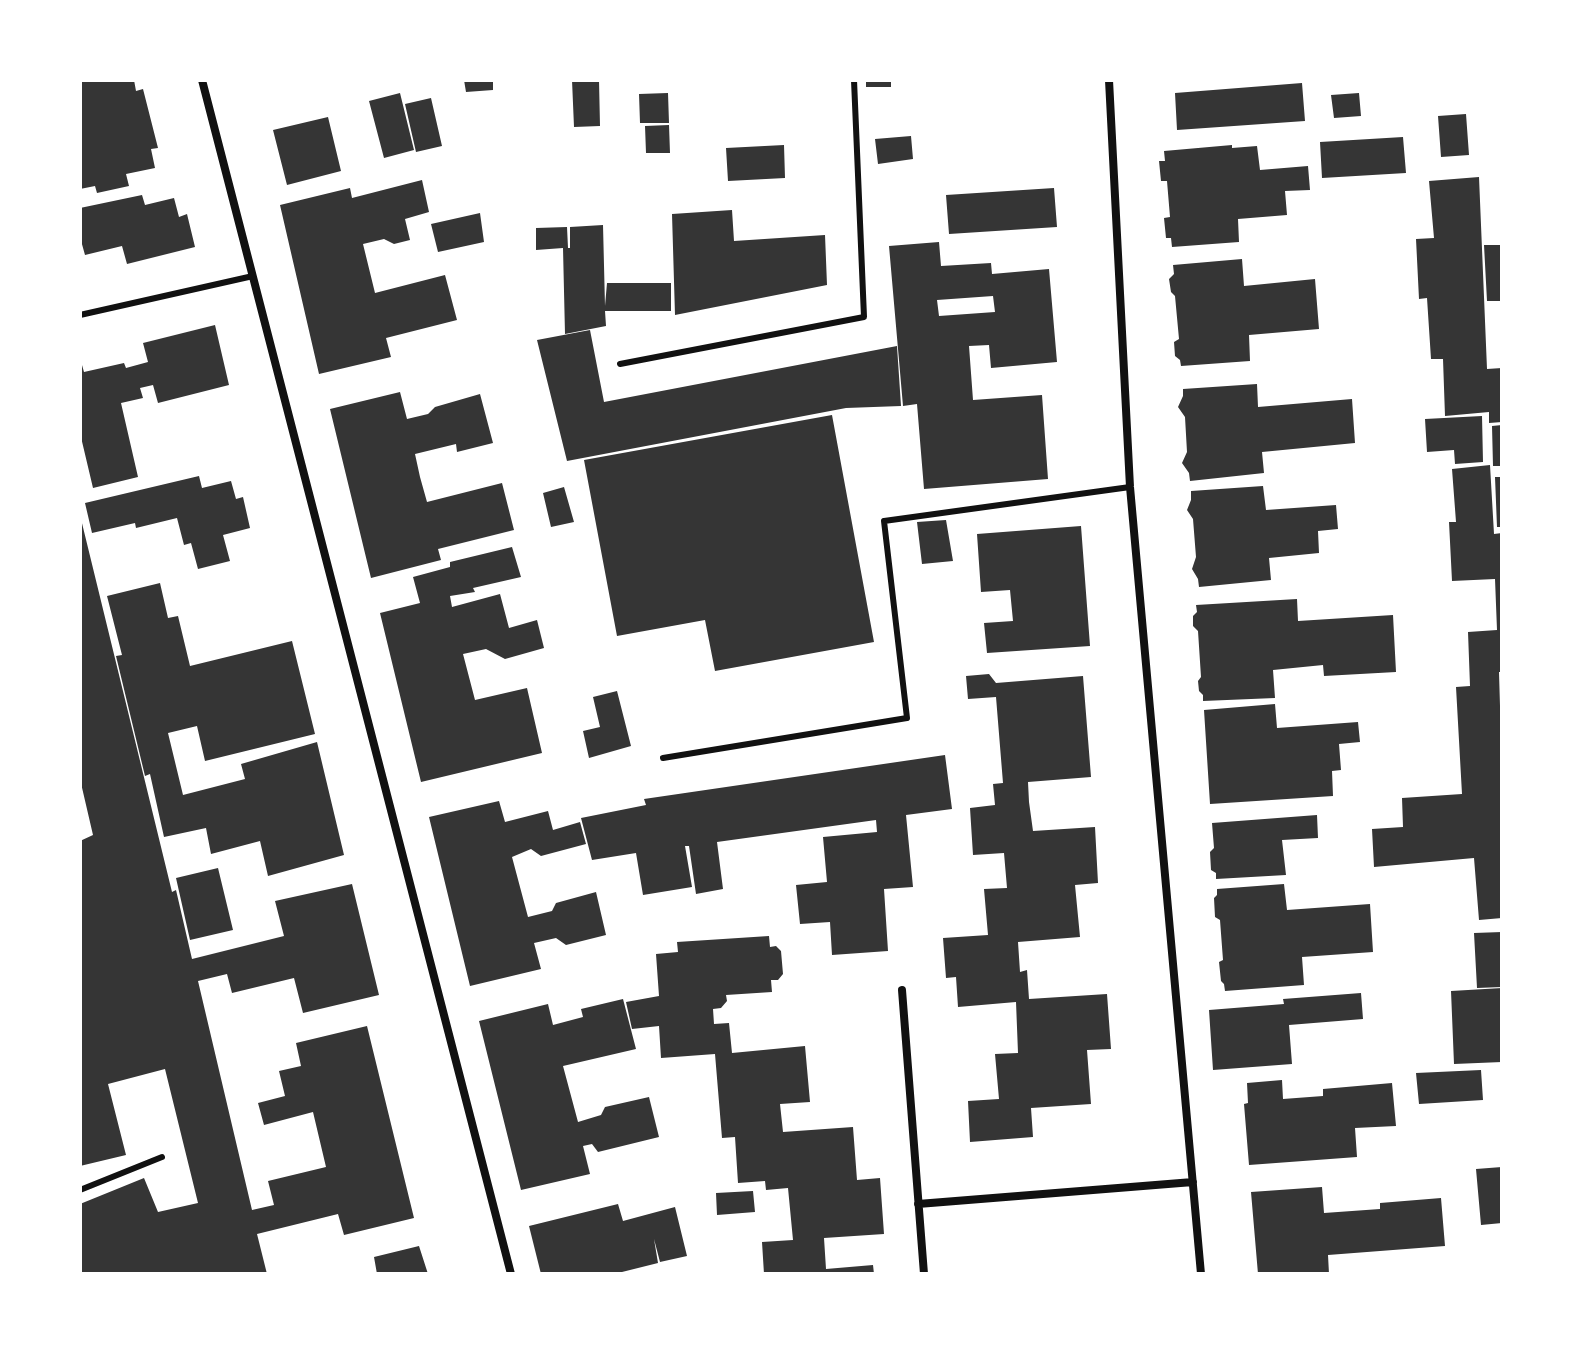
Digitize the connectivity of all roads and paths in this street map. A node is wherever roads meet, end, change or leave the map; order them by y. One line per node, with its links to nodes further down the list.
1 (202, 80): 4 (street)
2 (854, 80): 6 (lane)
3 (1109, 80): 7 (street)
4 (253, 276): 5 (lane); 14 (street)
5 (80, 315)
6 (620, 364)
7 (1130, 487): 8 (lane); 11 (street)
8 (663, 758)
9 (902, 990): 13 (street)
10 (162, 1157): 12 (lane)
11 (1193, 1182): 13 (street); 16 (street)
12 (80, 1190)
13 (918, 1204): 15 (street)
14 (511, 1274)
15 (924, 1274)
16 (1201, 1274)

